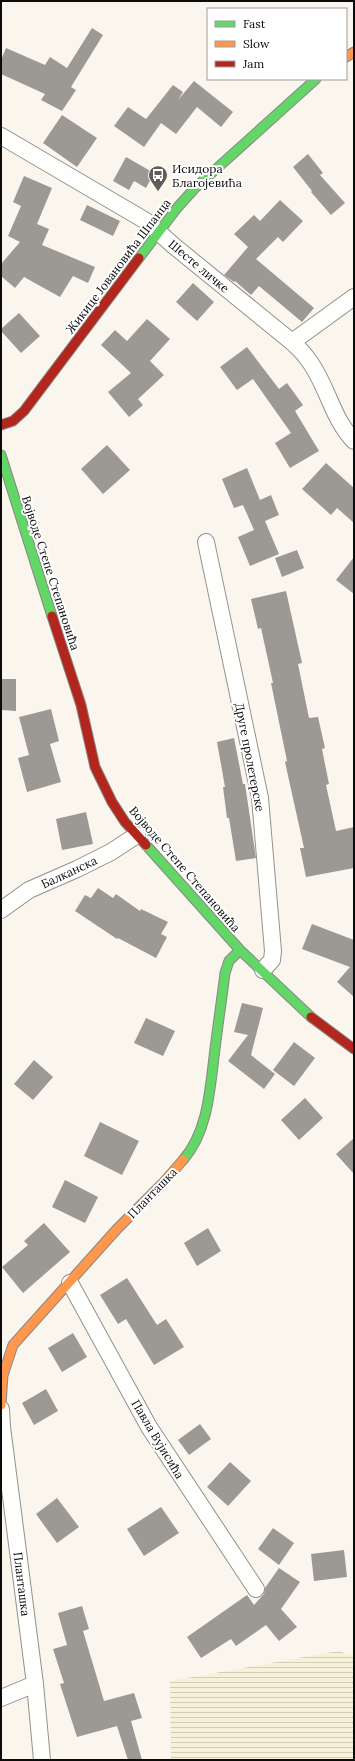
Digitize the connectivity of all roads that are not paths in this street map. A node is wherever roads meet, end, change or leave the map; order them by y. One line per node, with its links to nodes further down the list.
1 (315, 80): 3 (street, Жикице Јовановића Шпанца)
2 (1, 136): 3 (street, Шесте личке)
3 (159, 231): 5 (street, Шесте личке); 6 (street, Жикице Јовановића Шпанца)
4 (354, 297): 5 (street)
5 (292, 342): 7 (street, Шесте личке)
6 (1, 424)
7 (354, 441)
8 (1, 455): 10 (street, Војводе Степе Степановића)
9 (206, 542): 13 (street, Друге пролетерске)
10 (137, 835): 11 (street, Балканска); 12 (street, Војводе Степе Степановића)
11 (1, 910)
12 (240, 950): 13 (street, Војводе Степе Степановића); 15 (street, Планташка)
13 (263, 970): 14 (street, Војводе Степе Степановића)
14 (354, 1049)
15 (70, 1283): 16 (street, Планташка); 20 (street, Павла Вујисића)
16 (7, 1343): 17 (street, Планташка)
17 (2, 1376): 18 (street, Планташка)
18 (1, 1405)
19 (1, 1409): 21 (street, Планташка)
20 (256, 1589)
21 (35, 1684): 22 (street); 23 (street, Планташка)
22 (1, 1698)
23 (42, 1760)

